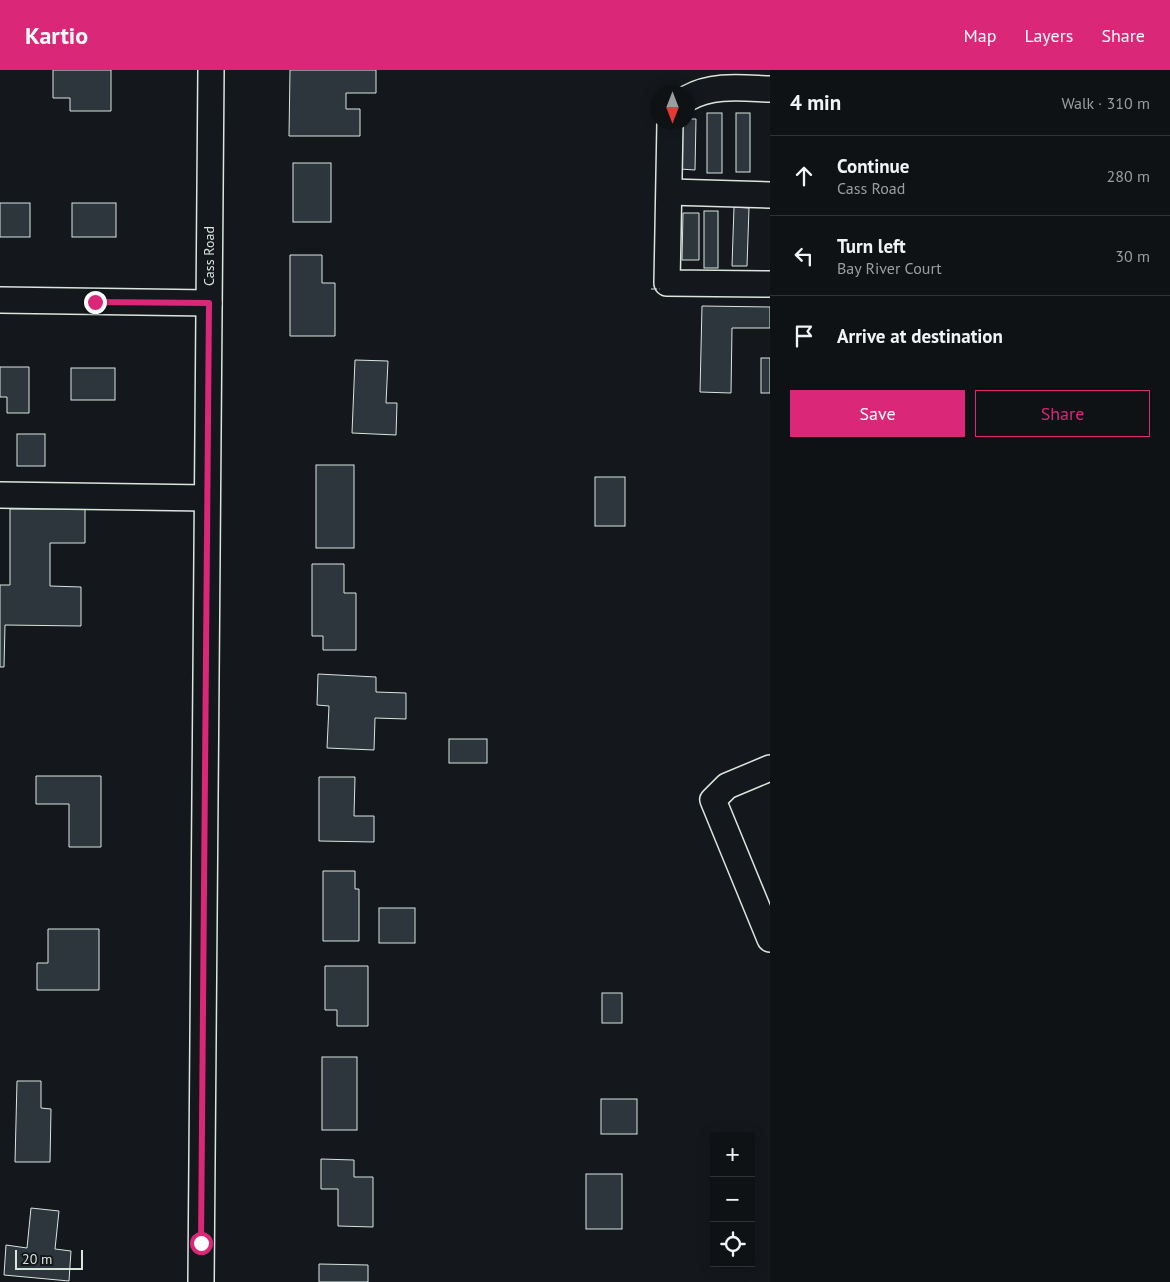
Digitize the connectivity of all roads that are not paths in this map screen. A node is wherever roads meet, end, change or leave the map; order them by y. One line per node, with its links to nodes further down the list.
1 (211, 70): 9 (street, Cass Road)
2 (770, 89): 3 (street)
3 (695, 94)
4 (670, 130): 5 (street)
5 (670, 192): 6 (street); 7 (street)
6 (770, 195)
7 (770, 284)
8 (0, 300): 9 (street)
9 (209, 303): 11 (street, Cass Road)
10 (0, 495): 11 (street)
11 (207, 498): 14 (street, Cass Road)
12 (770, 768): 13 (street)
13 (770, 939)
14 (201, 1282)

